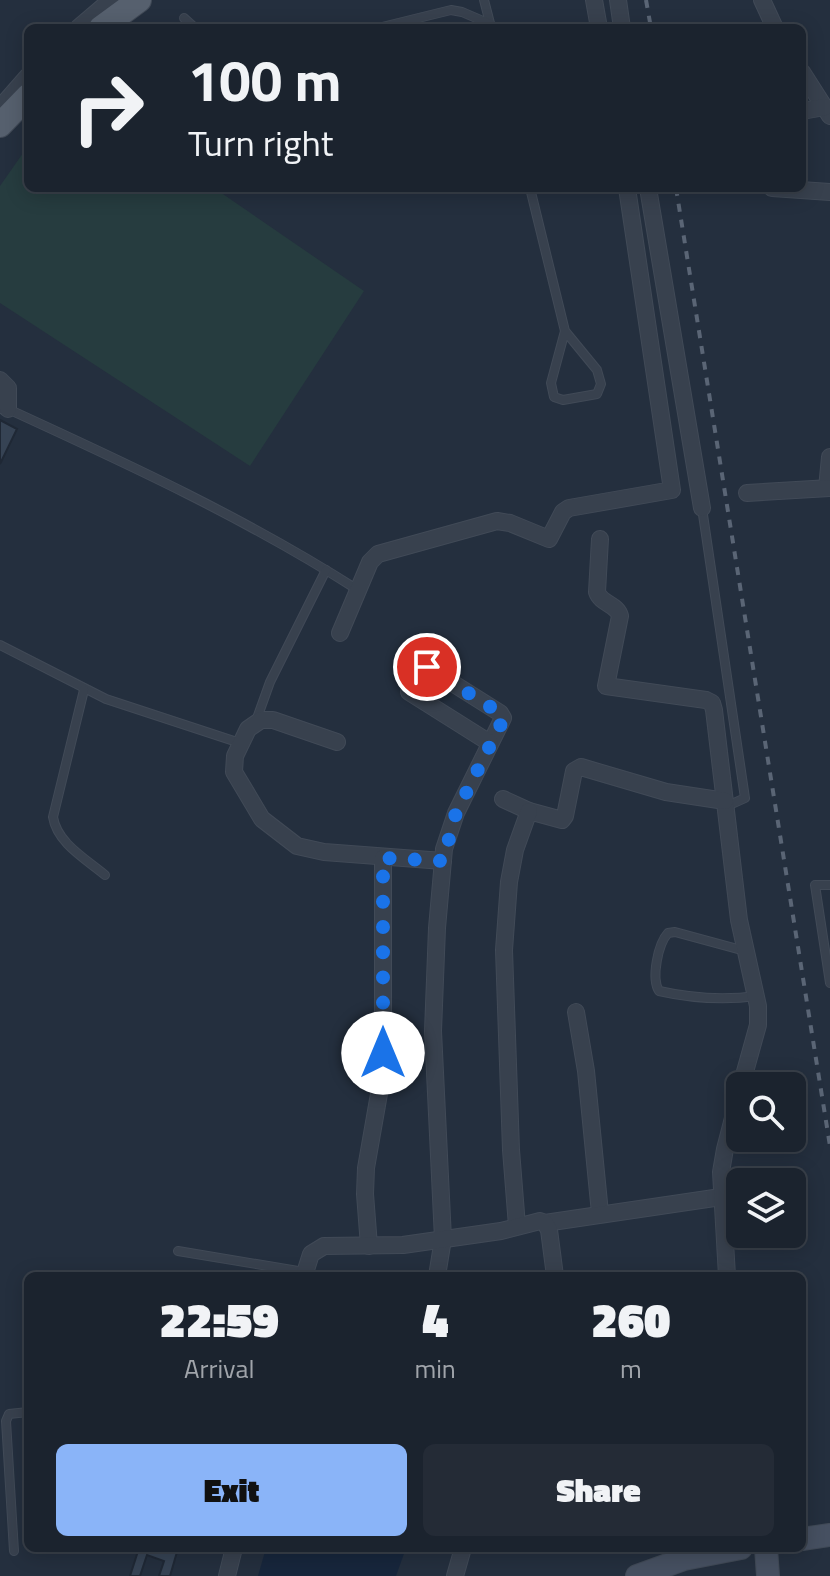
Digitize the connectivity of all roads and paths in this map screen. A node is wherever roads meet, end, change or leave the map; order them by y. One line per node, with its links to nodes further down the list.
1 (111, 0): 10 (street)
2 (139, 0): 11 (main road)
3 (463, 0): 8 (lane)
4 (484, 0): 15 (lane)
5 (594, 0): 16 (street)
6 (618, 0): 17 (street)
7 (762, 0): 18 (street)
8 (456, 10): 13 (lane); 14 (lane)
9 (184, 18): 12 (lane)
10 (83, 24)
11 (106, 24)
12 (191, 24)
13 (393, 24)
14 (487, 24)
15 (490, 24)
16 (598, 24)
17 (621, 24)
18 (773, 24)
19 (806, 78): 24 (street)
20 (24, 81): 22 (street)
21 (24, 100): 25 (main road)
22 (0, 108)
23 (806, 111): 24 (street)
24 (827, 111)
25 (0, 125)
26 (806, 190): 30 (street)
27 (531, 192): 31 (lane)
28 (628, 192): 40 (street)
29 (649, 192): 37 (street)
30 (830, 192)
31 (565, 331): 31 (lane)
32 (0, 380): 33 (street)
33 (4, 409): 39 (lane)
34 (830, 457): 35 (street)
35 (828, 488): 36 (street)
36 (747, 493)
37 (702, 508): 51 (lane)
38 (600, 539): 51 (street)
39 (326, 570): 40 (lane); 46 (lane)
40 (358, 590): 41 (street)
41 (340, 633)
42 (0, 645): 44 (lane)
43 (427, 667): 49 (street)
44 (84, 690): 48 (lane); 55 (lane)
45 (409, 692): 49 (street)
46 (256, 721): 47 (street); 48 (street)
47 (337, 742)
48 (241, 743): 53 (street)
49 (490, 743): 54 (street)
50 (503, 799): 52 (street)
51 (725, 804): 52 (street); 57 (street)
52 (529, 811): 66 (street)
53 (383, 858): 54 (street); 68 (street)
54 (443, 861): 67 (street)
55 (105, 875)
56 (830, 885): 58 (lane)
57 (746, 952): 59 (street); 59 (lane)
58 (830, 983)
59 (757, 996): 61 (street)
60 (576, 1012): 64 (street)
61 (745, 1072)
62 (726, 1145): 63 (street)
63 (721, 1197): 64 (street); 74 (street)
64 (600, 1213): 65 (street)
65 (545, 1223): 66 (street); 73 (street)
66 (517, 1226): 67 (street)
67 (443, 1239): 68 (street); 72 (street)
68 (369, 1246): 71 (street)
69 (178, 1251): 70 (lane)
70 (293, 1272)
71 (305, 1272)
72 (438, 1272)
73 (555, 1272)
74 (727, 1272)
75 (24, 1412): 78 (lane)
76 (830, 1535): 77 (street)
77 (806, 1538)
78 (14, 1551)
79 (233, 1552): 83 (street)
80 (462, 1552): 84 (street)
81 (720, 1552): 85 (street)
82 (766, 1552): 86 (street)
83 (227, 1576)
84 (455, 1576)
85 (637, 1576)
86 (768, 1576)

